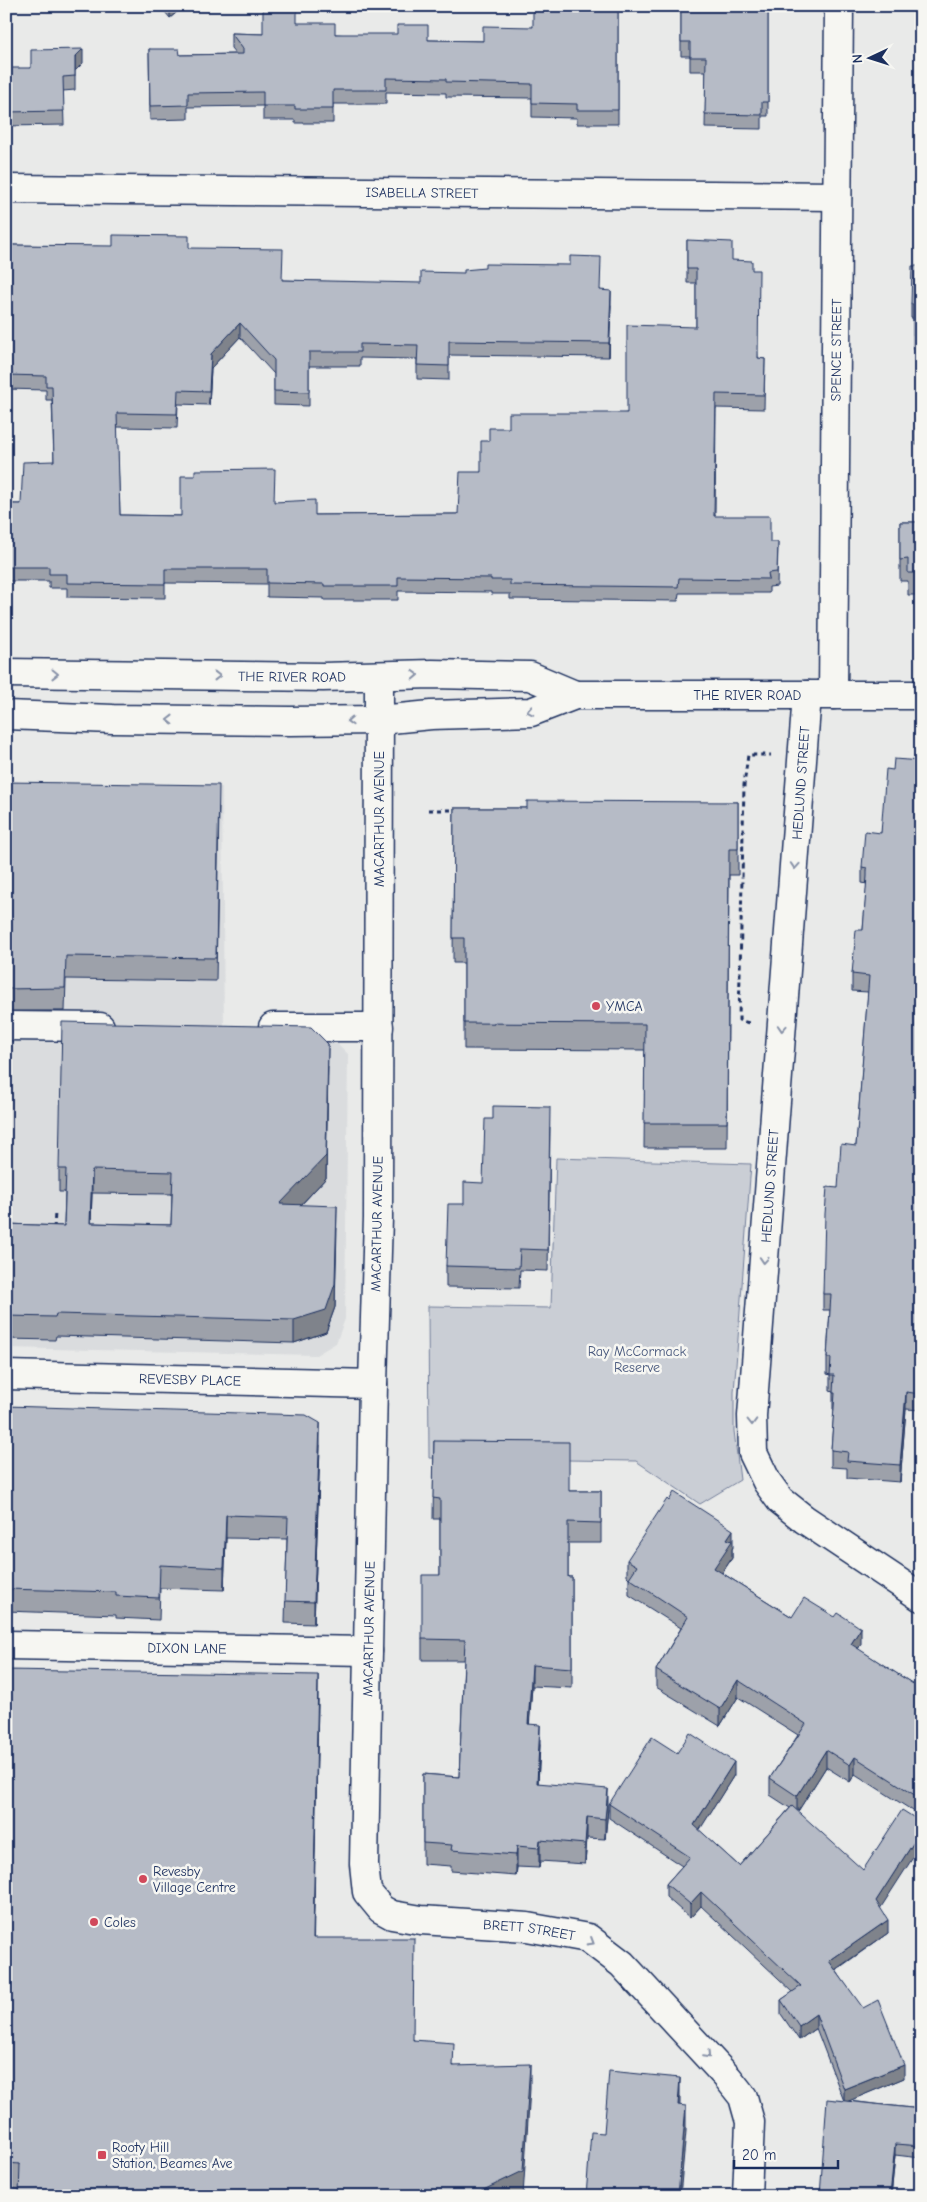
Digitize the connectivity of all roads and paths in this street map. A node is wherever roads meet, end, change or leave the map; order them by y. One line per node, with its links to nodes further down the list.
1 (839, 6): 3 (street, SPENCE STREET)
2 (6, 189): 3 (street, ISABELLA STREET)
3 (837, 196): 7 (street, SPENCE STREET)
4 (6, 674): 5 (street, THE RIVER ROAD, one-way to 5)
5 (380, 676): 6 (street, THE RIVER ROAD, one-way to 6); 10 (street, MACARTHUR AVENUE)
6 (575, 695): 7 (street, THE RIVER ROAD); 10 (street, THE RIVER ROAD, one-way to 10)
7 (820, 695): 8 (street, THE RIVER ROAD); 25 (street, HEDLUND STREET, one-way to 25)
8 (921, 696)
9 (6, 715): 10 (street, THE RIVER ROAD, one-way to 9)
10 (380, 720): 20 (street, MACARTHUR AVENUE)
11 (773, 755): 15 (path)
12 (428, 810): 13 (path)
13 (467, 810)
14 (734, 812): 15 (path)
15 (743, 812): 16 (path)
16 (758, 1024)
17 (6, 1026): 18 (street)
18 (129, 1027)
19 (247, 1027): 20 (street)
20 (379, 1027): 24 (street, MACARTHUR AVENUE)
21 (54, 1212): 22 (path)
22 (54, 1230)
23 (6, 1375): 24 (street, REVESBY PLACE)
24 (373, 1384): 27 (street, MACARTHUR AVENUE)
25 (921, 1597)
26 (6, 1645): 27 (street, DIXON LANE)
27 (368, 1651): 28 (street, MACARTHUR AVENUE)
28 (366, 1772): 29 (street, BRETT STREET, one-way to 29)
29 (747, 2196)

